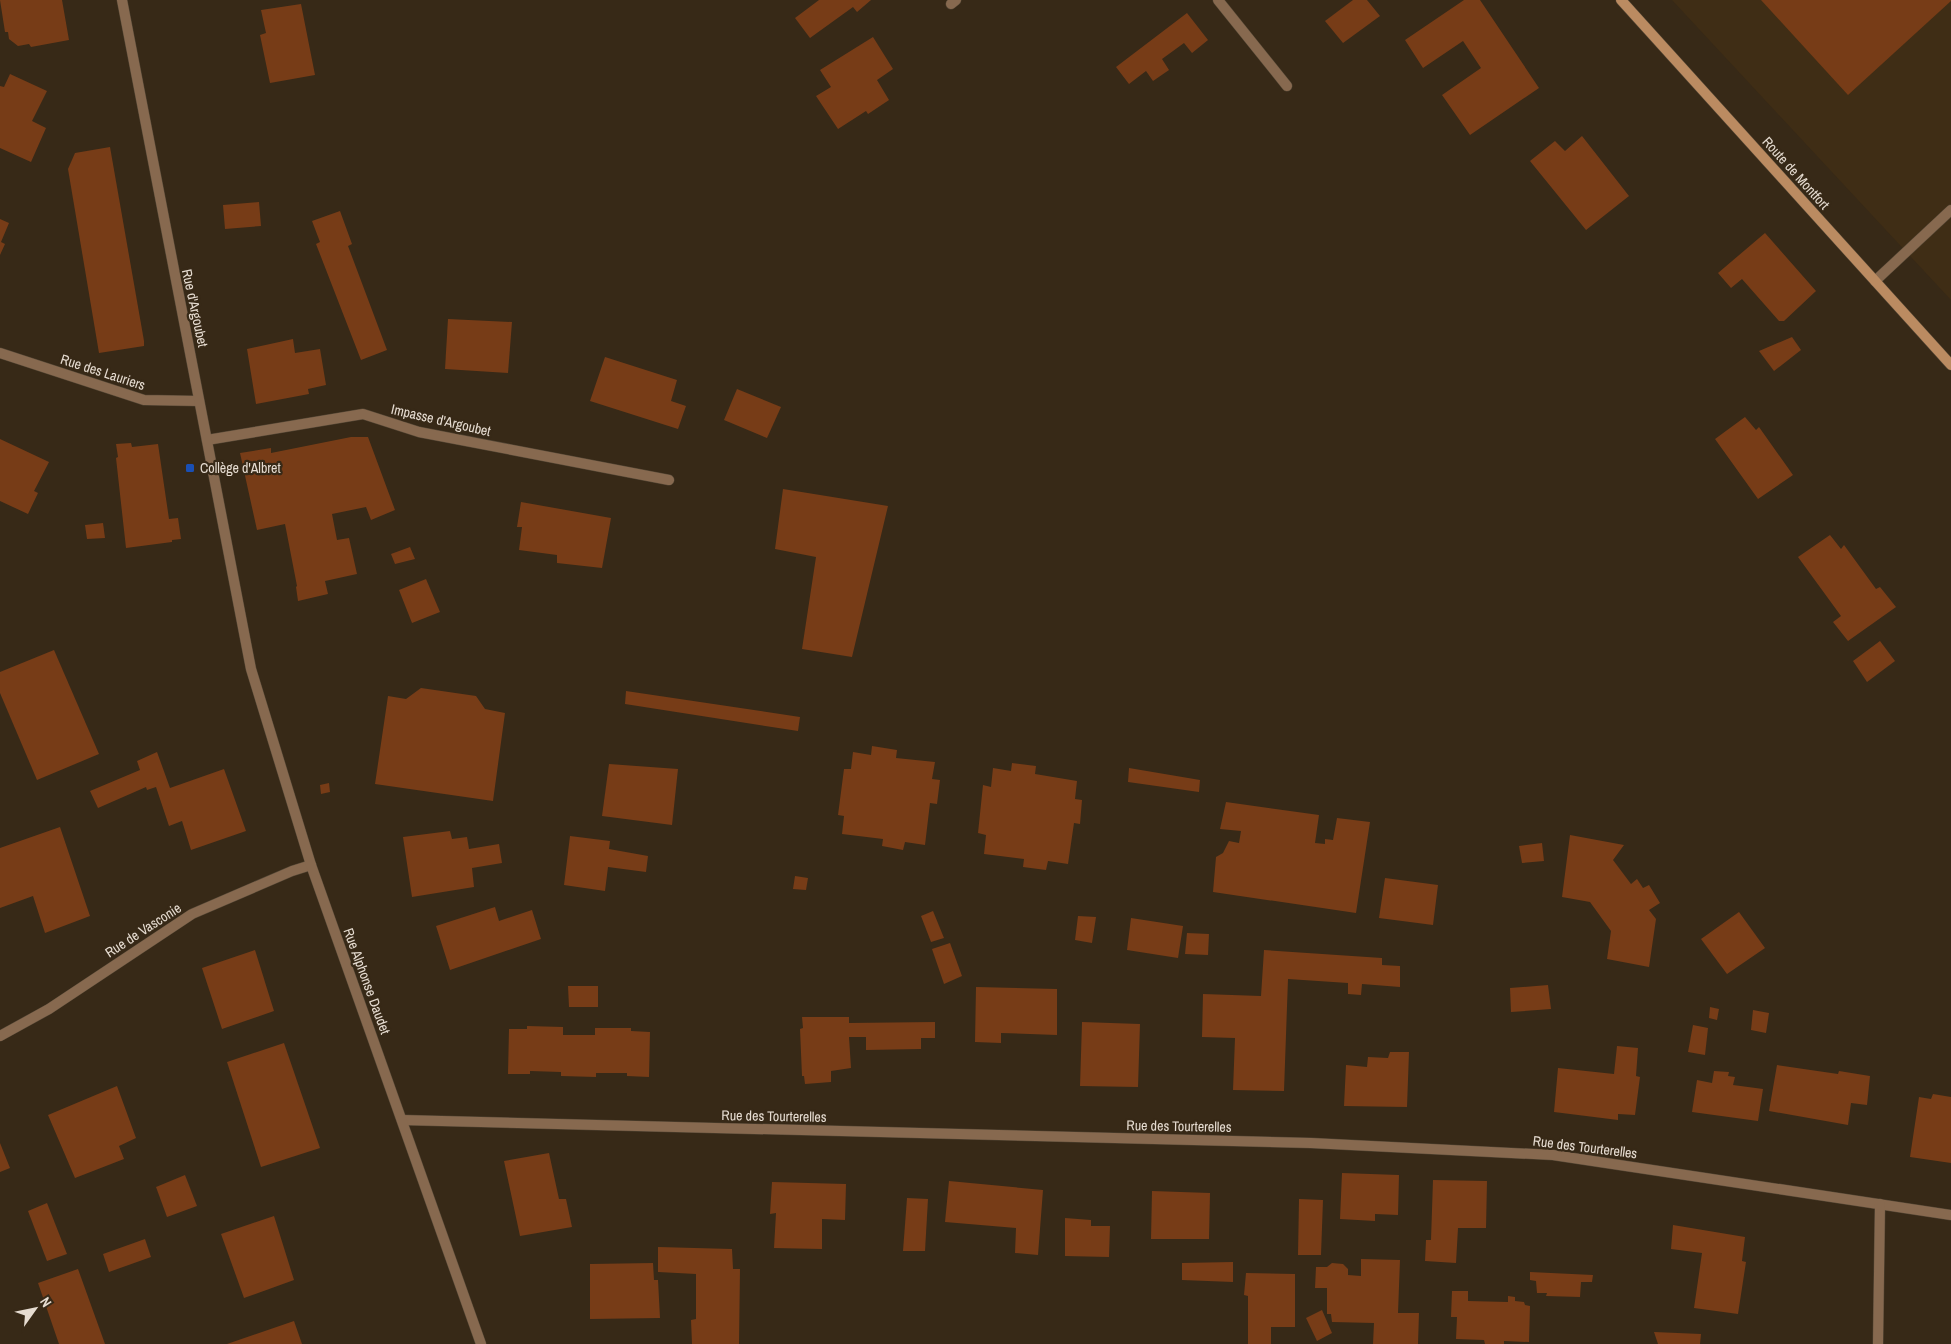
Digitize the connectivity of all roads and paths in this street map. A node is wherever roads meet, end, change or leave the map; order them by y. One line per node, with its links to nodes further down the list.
1 (122, 0): 9 (street, Rue d'Argoubet)
2 (1218, 0): 4 (street)
3 (1621, 0): 6 (main road, Route de Montfort)
4 (1287, 86)
5 (1951, 210): 6 (street)
6 (1876, 281): 8 (main road, Route de Montfort)
7 (0, 353): 9 (street, Rue des Lauriers)
8 (1951, 365)
9 (199, 401): 10 (street, Rue d'Argoubet)
10 (207, 440): 11 (street, Impasse d'Argoubet); 12 (street, Rue d'Argoubet)
11 (669, 480)
12 (242, 622): 13 (street, Rue Alphonse Daudet)
13 (311, 865): 14 (street, Rue de Vasconie); 15 (street, Rue Alphonse Daudet)
14 (0, 1036)
15 (402, 1120): 16 (street, Rue des Tourterelles); 18 (street, Rue Alphonse Daudet)
16 (1880, 1204): 17 (street, Rue des Tourterelles); 19 (street)
17 (1951, 1215)
18 (481, 1344)
19 (1878, 1344)

